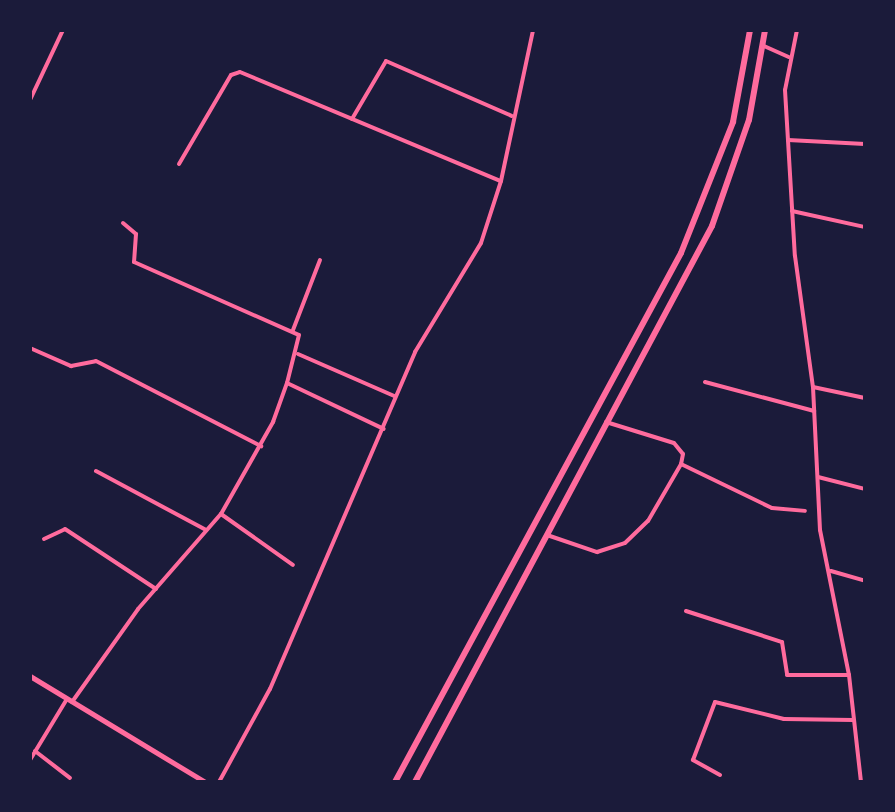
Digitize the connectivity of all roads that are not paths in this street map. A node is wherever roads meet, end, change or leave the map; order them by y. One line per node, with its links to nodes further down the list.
1 (64, 30): 8 (street)
2 (532, 30): 9 (street)
3 (750, 30): 42 (highway)
4 (765, 30): 6 (highway)
5 (797, 30): 7 (street)
6 (764, 46): 7 (street); 28 (highway)
7 (788, 57): 11 (street)
8 (30, 100)
9 (512, 116): 10 (street); 14 (street)
10 (352, 119): 13 (street); 14 (street)
11 (788, 140): 12 (street); 15 (street)
12 (865, 144)
13 (179, 164)
14 (501, 181): 25 (street)
15 (792, 211): 17 (street); 24 (street)
16 (123, 223): 19 (street)
17 (865, 227)
18 (320, 260): 19 (street)
19 (292, 331): 21 (street)
20 (30, 348): 30 (street)
21 (298, 354): 23 (street); 25 (street)
22 (704, 382): 27 (street)
23 (287, 383): 29 (street); 30 (street)
24 (813, 387): 26 (street); 27 (street)
25 (396, 397): 29 (street)
26 (865, 398)
27 (814, 411): 33 (street)
28 (606, 422): 31 (street); 38 (highway)
29 (384, 429): 56 (street)
30 (261, 446): 36 (street)
31 (680, 464): 35 (street); 38 (street)
32 (96, 471): 37 (street)
33 (818, 477): 34 (street); 41 (street)
34 (865, 489)
35 (805, 511)
36 (221, 514): 37 (street); 40 (street)
37 (208, 531): 45 (street)
38 (547, 535): 44 (highway)
39 (44, 539): 45 (street)
40 (293, 565)
41 (829, 570): 43 (street); 47 (street)
42 (506, 580): 44 (highway); 57 (highway)
43 (865, 581)
44 (518, 587): 58 (highway)
45 (156, 589): 49 (street)
46 (686, 611): 47 (street)
47 (849, 675): 50 (street)
48 (30, 676): 49 (street)
49 (70, 700): 51 (street); 55 (street)
50 (853, 720): 53 (street); 59 (street)
51 (35, 751): 52 (street); 54 (street)
52 (30, 758)
53 (720, 775)
54 (70, 778)
55 (205, 782)
56 (219, 782)
57 (394, 782)
58 (415, 782)
59 (861, 782)

